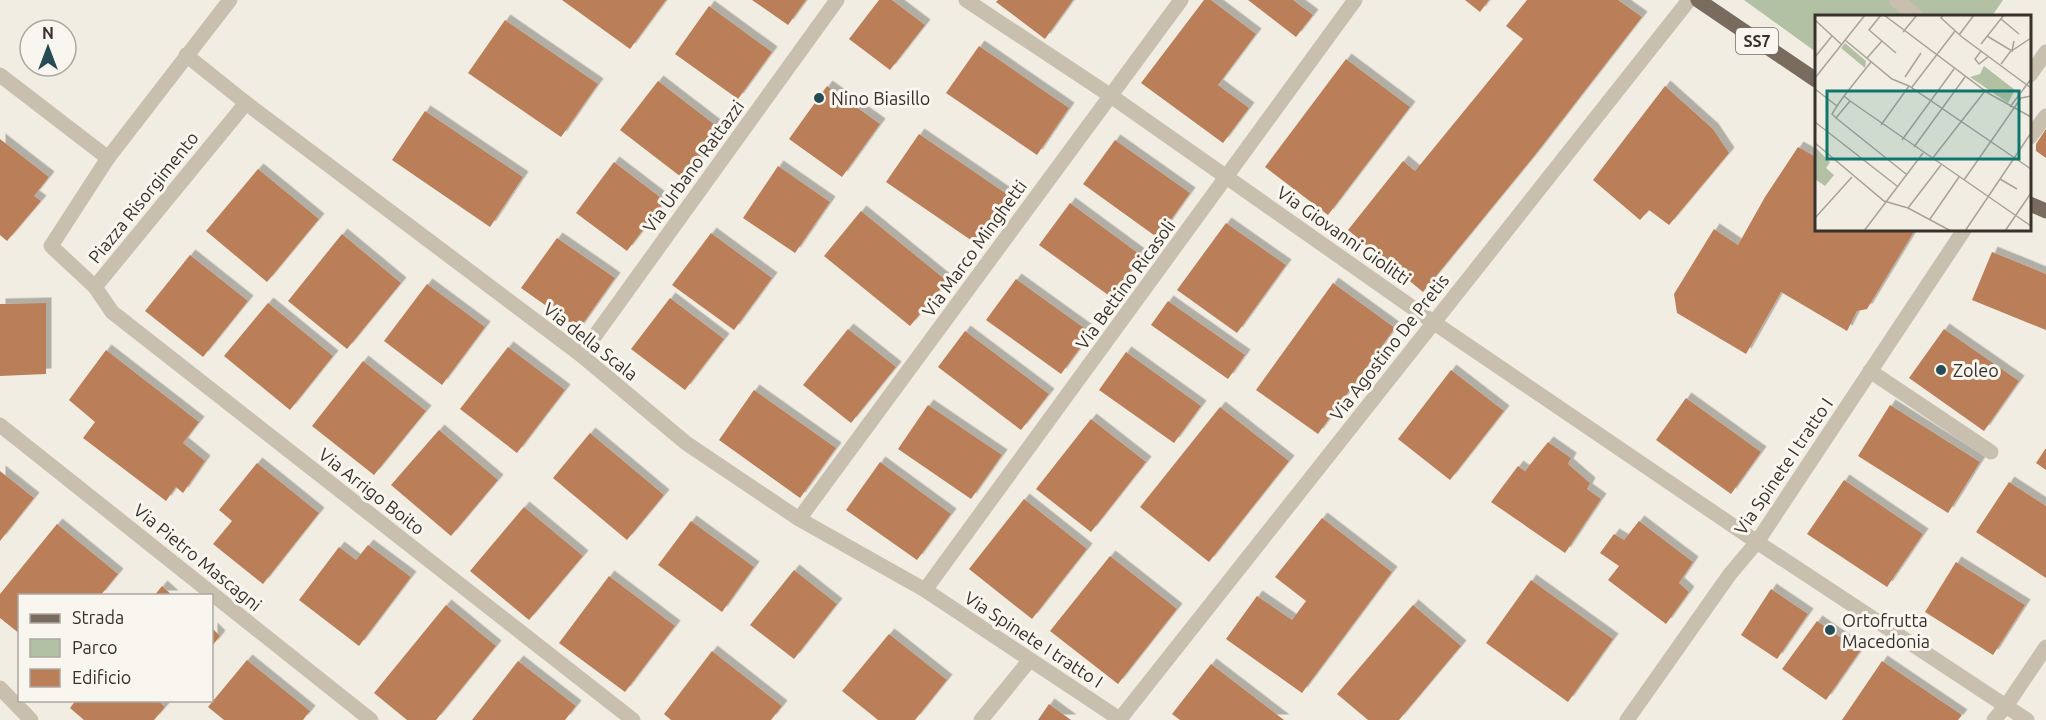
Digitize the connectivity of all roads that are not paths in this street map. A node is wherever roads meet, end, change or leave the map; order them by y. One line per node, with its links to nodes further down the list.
1 (230, 0): 12 (street, Piazza Risorgimento)
2 (837, 0): 27 (street, Via Urbano Rattazzi)
3 (966, 0): 9 (street, Via Giovanni Giolitti)
4 (1181, 0): 16 (street, Via Marco Minghetti)
5 (1355, 0): 21 (street, Via Bettino Ricasoli)
6 (1689, 0): 26 (street, Via Agostino De Pretis)
7 (1698, 0): 15 (main road, SS7)
8 (1896, 0): 10 (street)
9 (985, 5): 16 (street, Via Giovanni Giolitti)
10 (1915, 15)
11 (2046, 52): 13 (street)
12 (186, 55): 17 (street); 20 (street, Piazza Risorgimento)
13 (2031, 74)
14 (0, 75): 20 (street)
15 (1815, 79)
16 (1111, 96): 21 (street, Via Giovanni Giolitti); 31 (street, Via Marco Minghetti)
17 (246, 103): 25 (street, Piazza Risorgimento); 27 (street, Via della Scala)
18 (2046, 116): 19 (street)
19 (2031, 136)
20 (108, 158): 25 (street, Piazza Risorgimento)
21 (1227, 177): 26 (street, Via Giovanni Giolitti); 33 (street, Via Bettino Ricasoli)
22 (2031, 204): 23 (main road)
23 (2046, 211)
24 (1963, 231): 28 (street, Via Spinete I tratto I)
25 (95, 287): 42 (street, Via Arrigo Boito)
26 (1433, 322): 32 (street, Via Giovanni Giolitti); 44 (street, Via Agostino De Pretis)
27 (581, 355): 31 (street, Via della Scala)
28 (1870, 371): 30 (street); 32 (street, Via Spinete I tratto I)
29 (0, 425): 34 (street, Via Pietro Mascagni)
30 (1991, 452)
31 (799, 519): 33 (street, Via della Scala)
32 (1757, 542): 39 (street, Via Giovanni Giolitti); 45 (street, Via Spinete I tratto I)
33 (925, 591): 37 (street, Via Spinete I tratto I)
34 (213, 594)
35 (213, 594): 41 (street, Via Pietro Mascagni)
36 (2046, 647): 39 (street)
37 (1029, 661): 43 (street); 44 (street, Via Spinete I tratto I)
38 (0, 688): 40 (street)
39 (2006, 706): 46 (street); 47 (street, Via Giovanni Giolitti)
40 (31, 720)
41 (371, 720)
42 (633, 720)
43 (981, 720)
44 (1120, 720)
45 (1627, 720)
46 (1994, 720)
47 (2027, 720)

